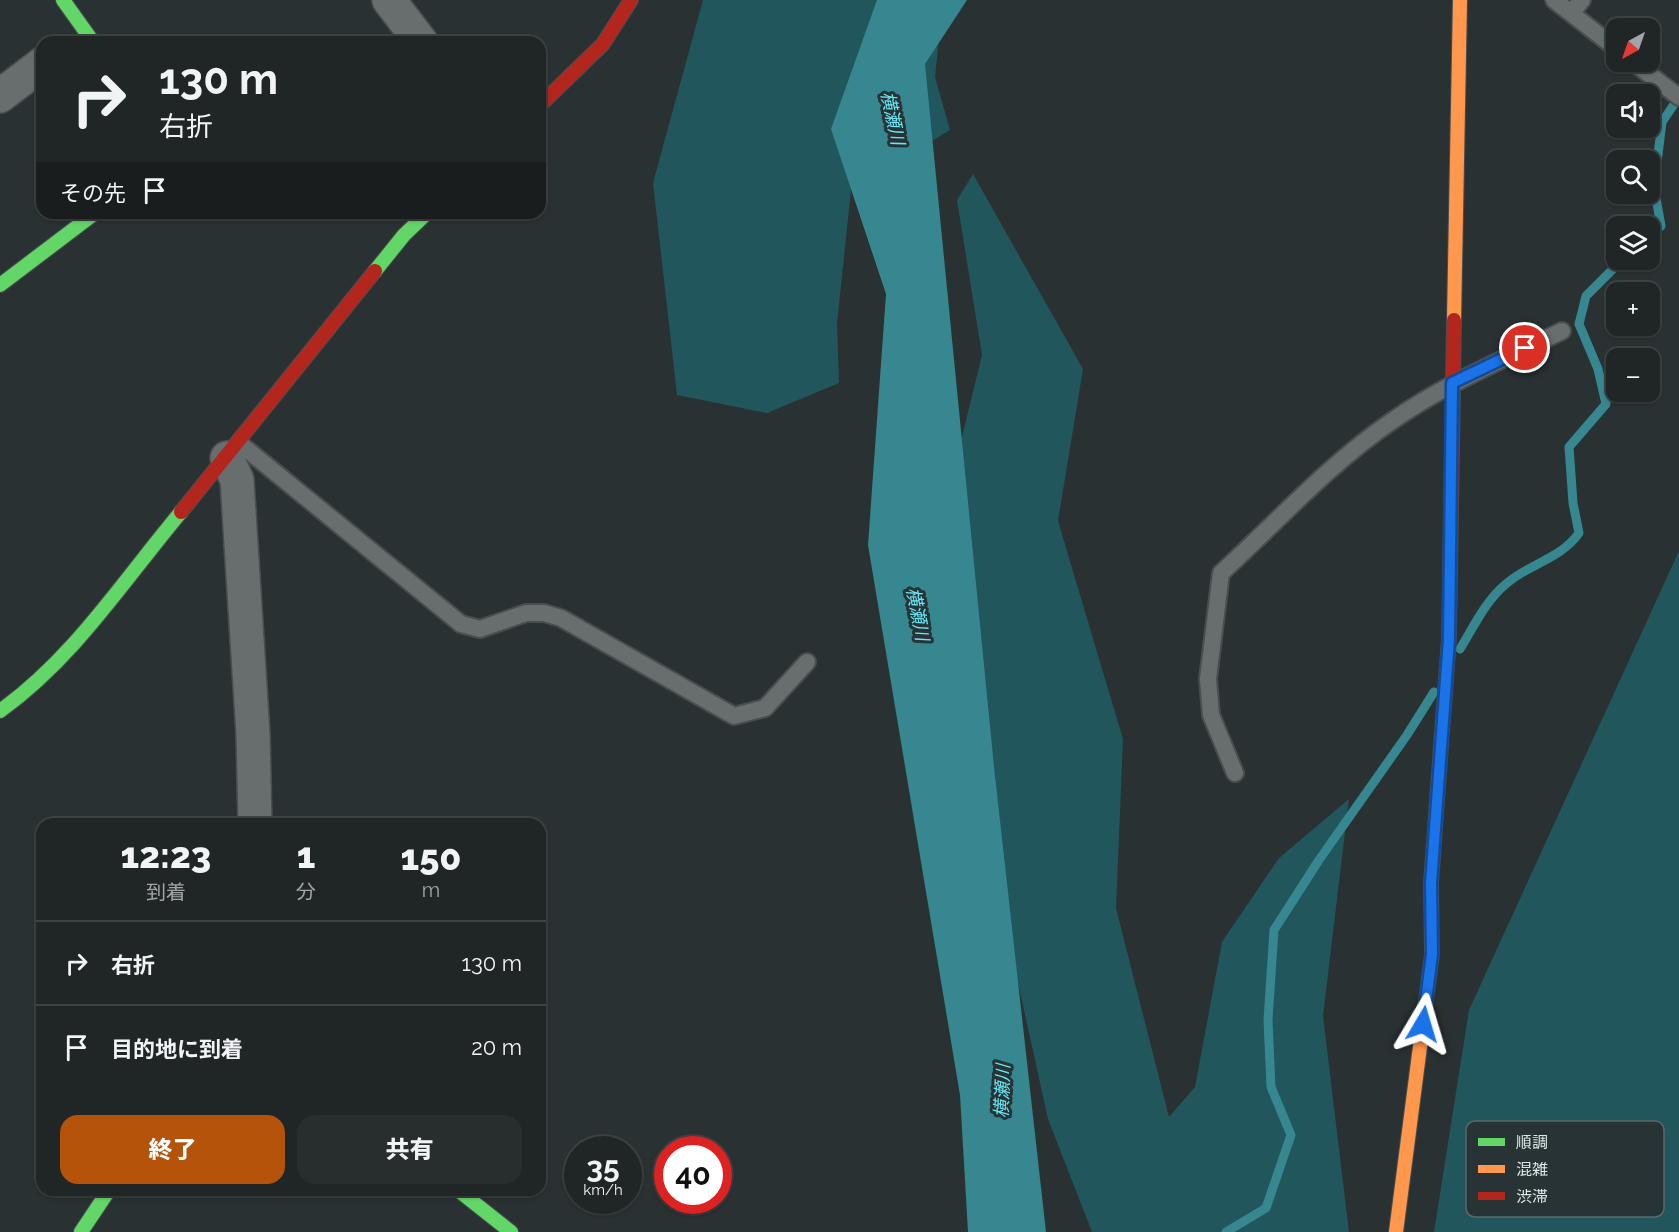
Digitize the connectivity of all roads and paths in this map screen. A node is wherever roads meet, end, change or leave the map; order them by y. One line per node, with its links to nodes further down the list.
1 (63, 0): 8 (street)
2 (389, 0): 9 (street)
3 (631, 0): 15 (street)
4 (1460, 0): 20 (street)
5 (1554, 0): 7 (lane)
6 (1582, 0): 7 (lane)
7 (1571, 14): 10 (lane)
8 (82, 36)
9 (416, 36)
10 (1606, 41)
11 (36, 69): 13 (street)
12 (1646, 72): 14 (lane)
13 (0, 96)
14 (1679, 97)
15 (546, 100)
16 (87, 219): 18 (street)
17 (421, 219): 21 (street)
18 (0, 285)
19 (1562, 331): 20 (lane)
20 (1452, 383): 24 (lane); 30 (street)
21 (233, 450): 22 (lane); 23 (street); 25 (street)
22 (807, 662)
23 (0, 711)
24 (1235, 773)
25 (255, 818)
26 (105, 1196): 28 (street)
27 (466, 1196): 29 (street)
28 (81, 1232)
29 (511, 1232)
30 (1396, 1232)

